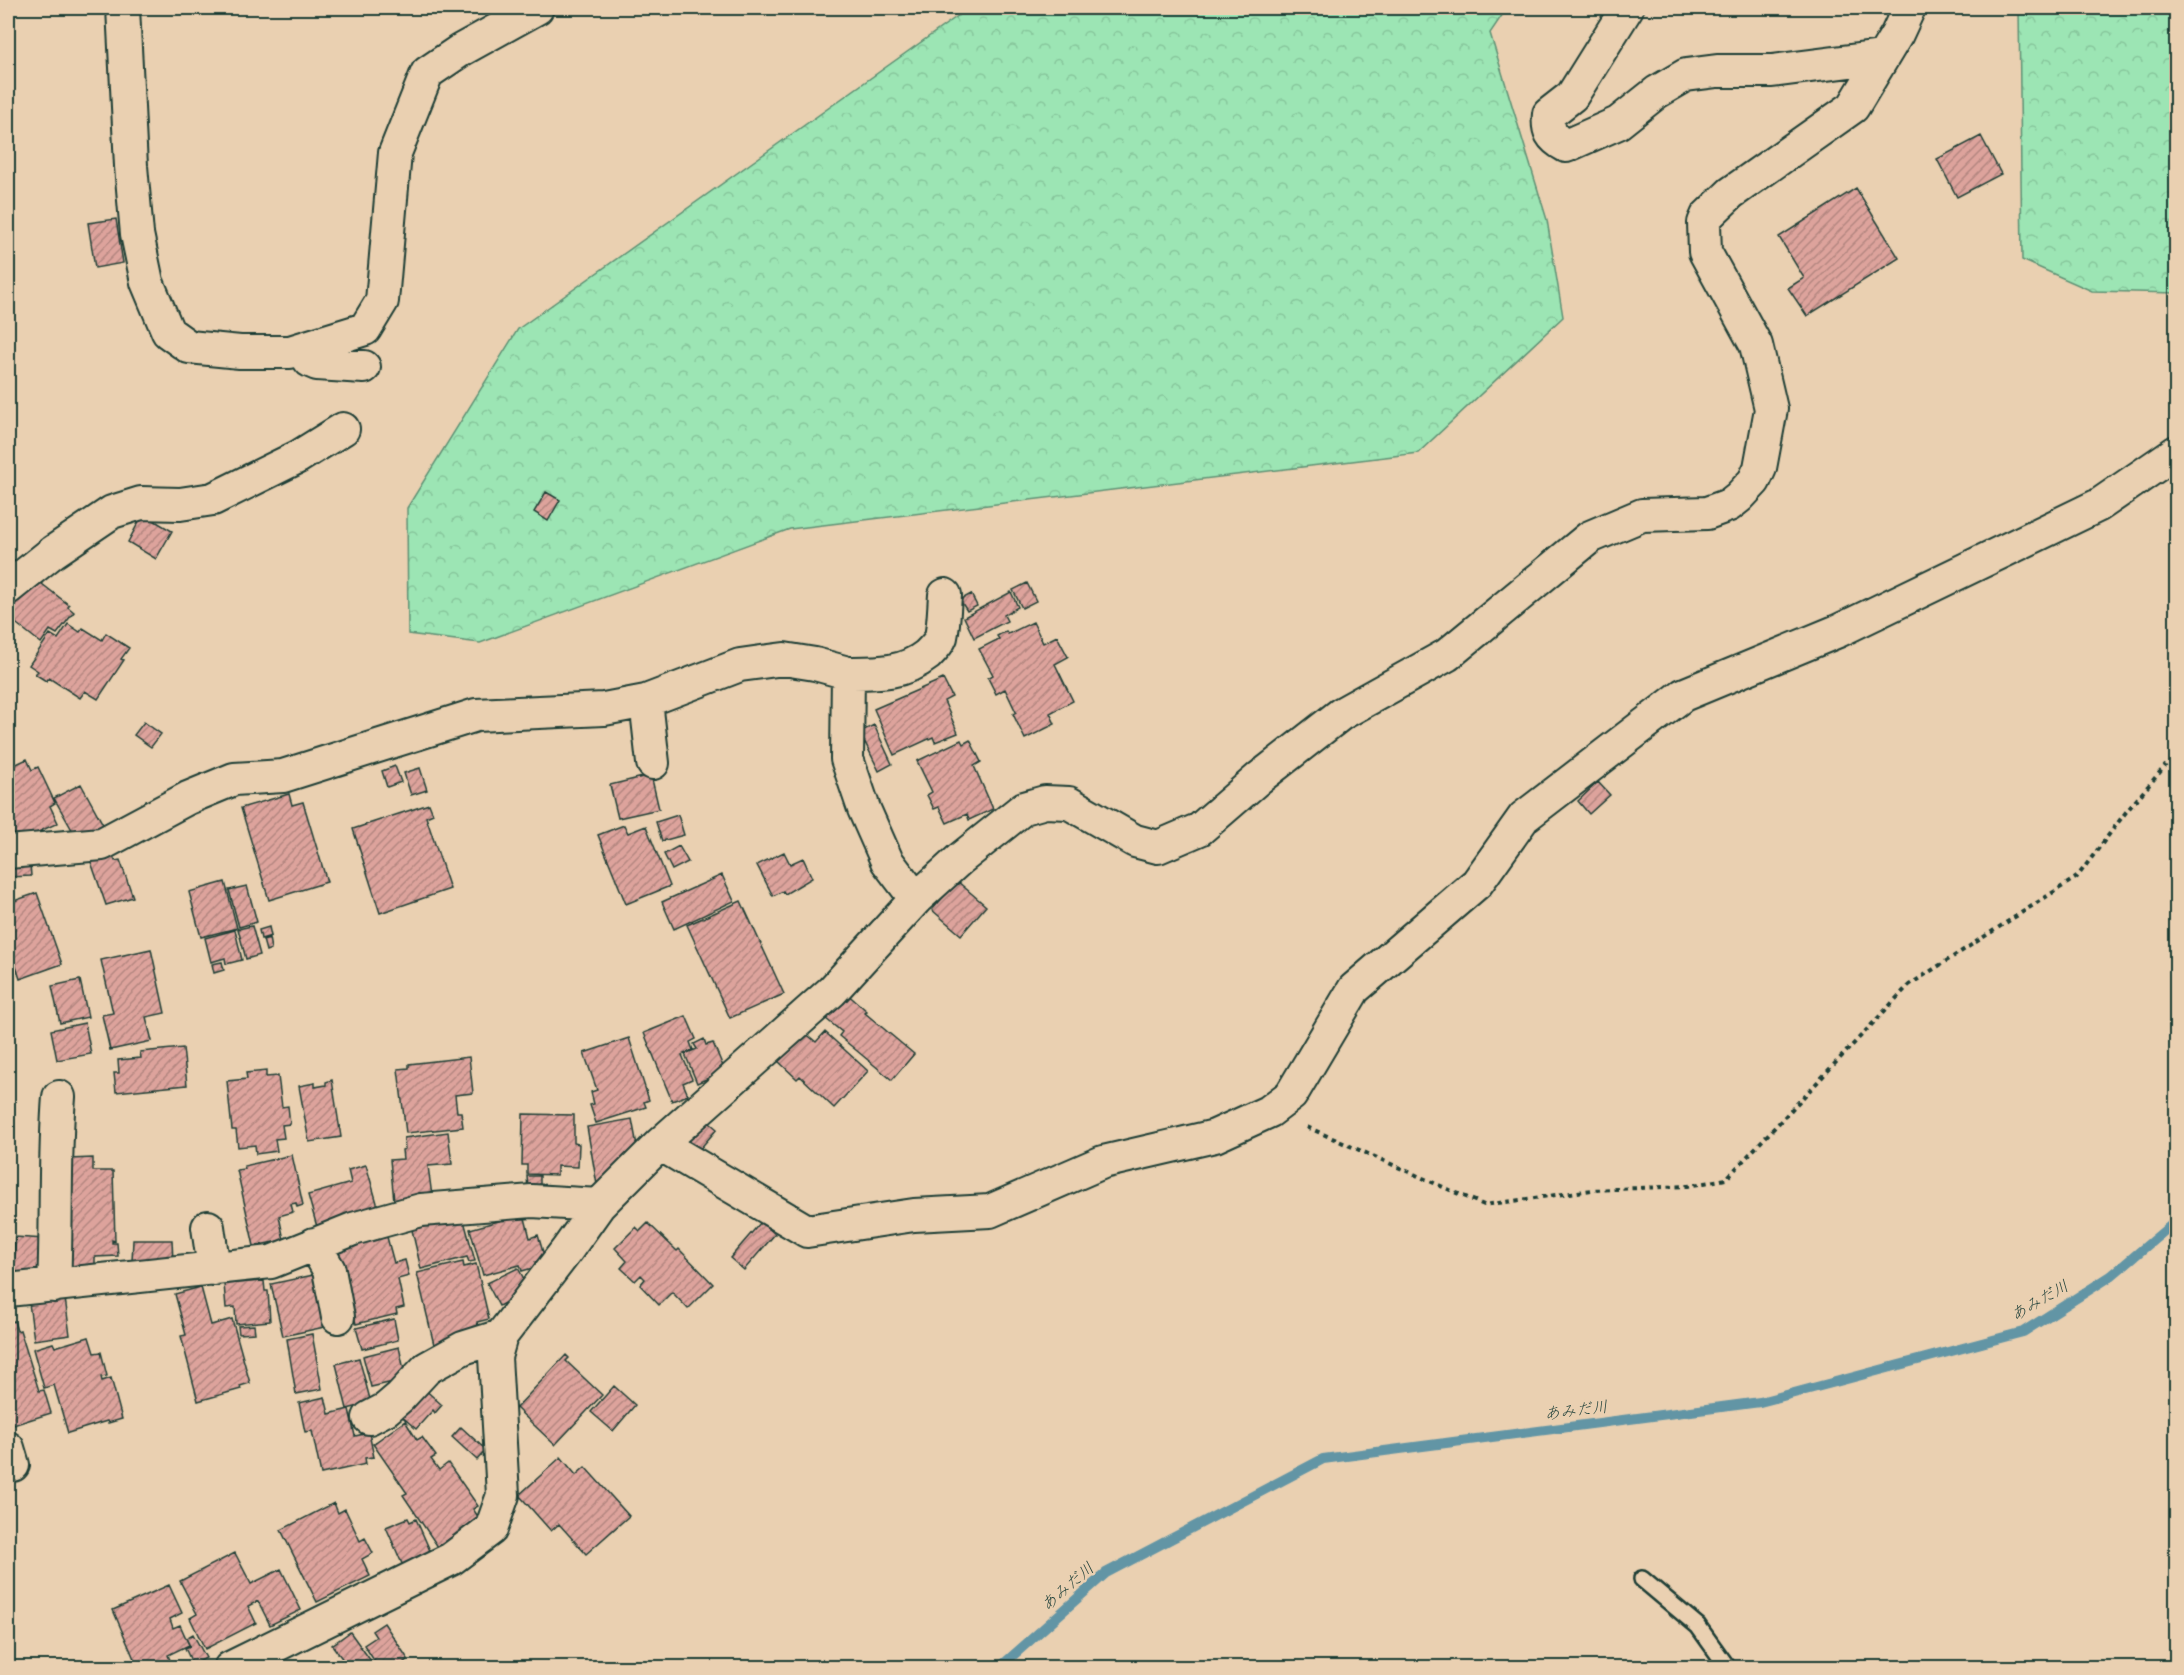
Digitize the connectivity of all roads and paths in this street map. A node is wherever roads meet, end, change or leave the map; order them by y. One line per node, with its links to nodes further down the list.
1 (123, 8): 6 (street)
2 (537, 8): 6 (street)
3 (1627, 8): 5 (street)
4 (1909, 8): 5 (street)
5 (1881, 57): 17 (street)
6 (302, 349): 7 (street)
7 (364, 367)
8 (343, 429): 10 (street)
9 (2176, 452): 19 (street)
10 (8, 588)
11 (945, 595): 12 (street)
12 (848, 673): 13 (street); 17 (street)
13 (646, 701): 14 (street); 16 (street)
14 (653, 763)
15 (2166, 765): 19 (path)
16 (8, 852)
17 (916, 899): 20 (street)
18 (59, 1097): 25 (street)
19 (1270, 1111): 20 (street)
20 (660, 1144): 21 (street)
21 (599, 1205): 23 (street); 28 (street)
22 (208, 1227): 24 (street)
23 (314, 1244): 24 (street); 27 (street)
24 (214, 1269): 25 (street)
25 (54, 1286): 26 (street)
26 (8, 1290)
27 (338, 1317)
28 (501, 1336): 29 (street); 31 (street)
29 (369, 1418)
30 (1642, 1579): 33 (lane)
31 (277, 1659): 32 (street)
32 (230, 1668)
33 (1728, 1668)

